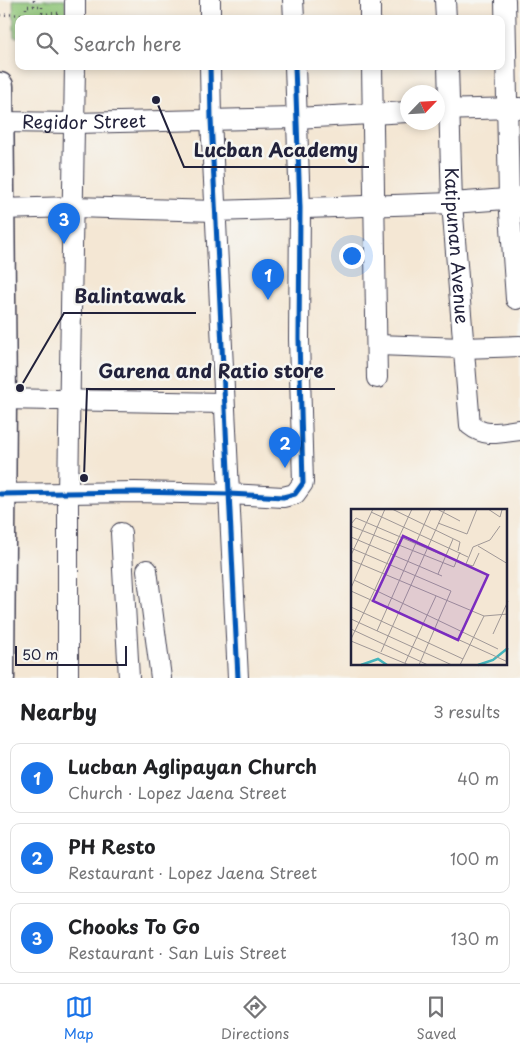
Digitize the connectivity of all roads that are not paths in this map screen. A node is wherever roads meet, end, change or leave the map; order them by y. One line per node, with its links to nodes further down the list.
1 (210, 0): 6 (street)
2 (293, 0): 7 (street)
3 (370, 0): 8 (street)
4 (445, 0): 9 (street)
5 (505, 0): 17 (street)
6 (210, 15)
7 (294, 15)
8 (370, 15)
9 (446, 15)
10 (75, 70): 25 (street)
11 (210, 70): 22 (street)
12 (295, 70): 21 (street)
13 (372, 70): 20 (street)
14 (448, 70): 16 (street, Katipunan Avenue)
15 (0, 86): 23 (main road)
16 (445, 99)
17 (513, 109): 18 (street); 26 (street)
18 (445, 110)
19 (400, 112): 20 (street, Regidor Street)
20 (373, 114): 21 (street, Regidor Street); 28 (street)
21 (296, 118): 22 (street, Regidor Street); 30 (street)
22 (211, 119): 25 (street, Regidor Street); 32 (street)
23 (0, 122): 25 (street, Regidor Street); 31 (main road)
24 (445, 122): 27 (street, Katipunan Avenue)
25 (75, 123): 29 (street)
26 (514, 198): 27 (street); 33 (street)
27 (452, 203): 28 (street); 36 (street, Katipunan Avenue)
28 (375, 206): 30 (street); 34 (street)
29 (73, 207): 31 (street); 32 (street); 39 (street)
30 (300, 208): 32 (street); 44 (street)
31 (1, 209): 38 (main road)
32 (216, 211): 40 (street)
33 (516, 299)
34 (377, 345): 36 (street); 37 (street)
35 (520, 346): 36 (street)
36 (463, 348): 41 (street, Katipunan Avenue)
37 (377, 378)
38 (1, 399): 39 (street); 42 (main road)
39 (69, 401): 40 (street); 43 (street)
40 (224, 403): 44 (street)
41 (520, 430)
42 (1, 494): 43 (street); 47 (main road)
43 (68, 494): 44 (street); 48 (street)
44 (229, 494): 51 (street)
45 (121, 533): 49 (street)
46 (147, 570): 50 (street)
47 (1, 678)
48 (68, 678)
49 (129, 678)
50 (161, 678)
51 (238, 678)

